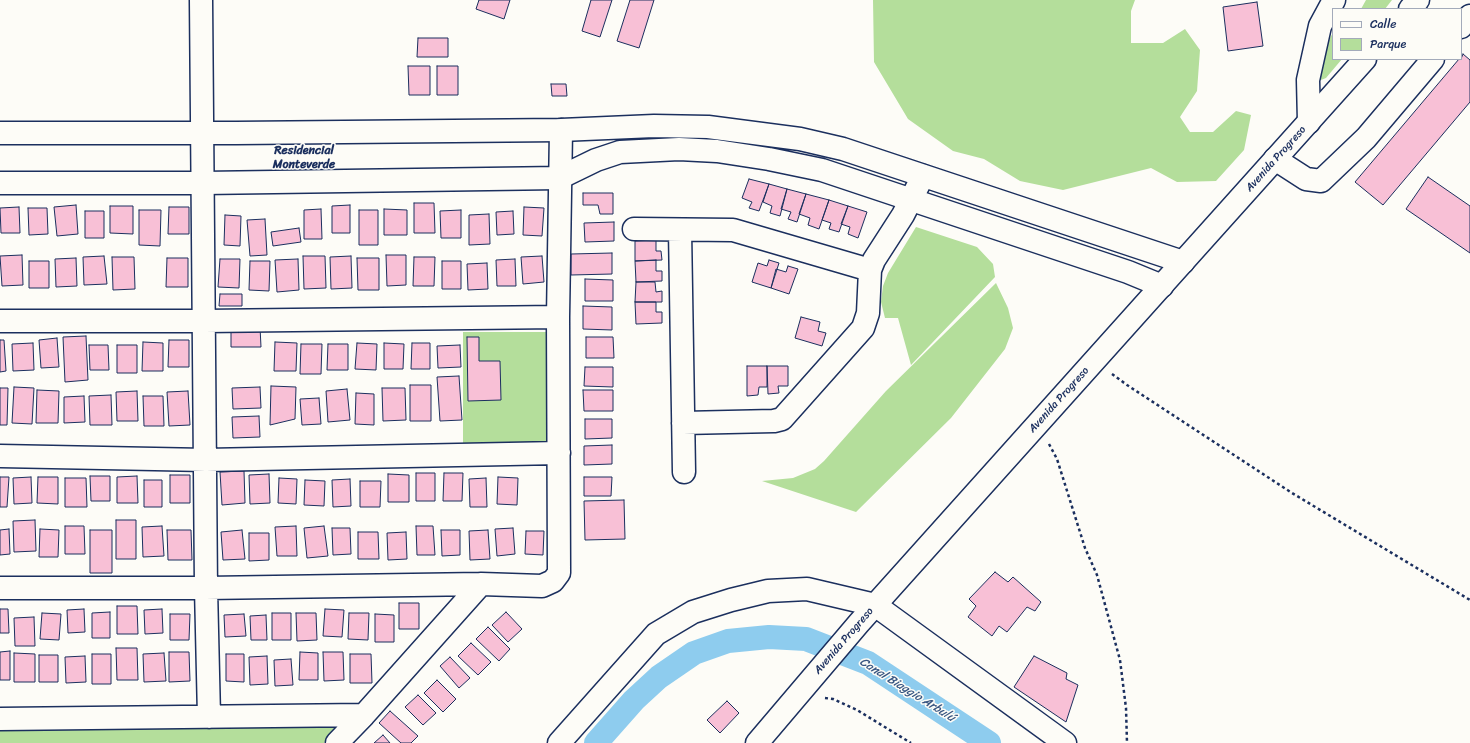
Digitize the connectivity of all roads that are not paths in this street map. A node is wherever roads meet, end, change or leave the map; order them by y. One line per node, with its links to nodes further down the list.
1 (201, 0): 13 (street)
2 (1334, 0): 9 (street)
3 (1418, 0): 4 (street)
4 (1411, 8)
5 (1470, 16): 6 (street)
6 (1462, 26)
7 (1364, 60): 9 (street, Avenida Progreso)
8 (1432, 60): 15 (street)
9 (1309, 122): 15 (street, Avenida Progreso)
10 (654, 126): 11 (street); 14 (street); 16 (street)
11 (561, 130): 13 (street); 17 (street)
12 (0, 133): 13 (street)
13 (202, 133): 19 (street)
14 (655, 150): 17 (street); 20 (street)
15 (1275, 159): 23 (street, Avenida Progreso)
16 (923, 176): 20 (street); 23 (street)
17 (559, 178): 19 (street); 26 (street)
18 (0, 183): 19 (street)
19 (204, 183): 28 (street)
20 (910, 200): 24 (street); 25 (street)
21 (634, 229): 22 (street)
22 (680, 230): 24 (street); 29 (street)
23 (1183, 262): 25 (street, Avenida Progreso)
24 (870, 270): 29 (street)
25 (1162, 286): 37 (street, Avenida Progreso)
26 (558, 318): 28 (street); 30 (street)
27 (0, 321): 28 (street)
28 (205, 321): 32 (street)
29 (683, 423): 33 (street)
30 (559, 453): 32 (street); 34 (street)
31 (0, 456): 32 (street)
32 (206, 460): 36 (street)
33 (684, 472)
34 (481, 584): 36 (street); 38 (street)
35 (0, 588): 36 (street)
36 (206, 588): 39 (street)
37 (876, 605): 42 (street); 43 (street, Avenida Progreso); 44 (street)
38 (364, 715): 39 (street); 41 (street)
39 (209, 717): 40 (street)
40 (0, 719)
41 (337, 743)
42 (559, 743)
43 (757, 743)
44 (1065, 743)

